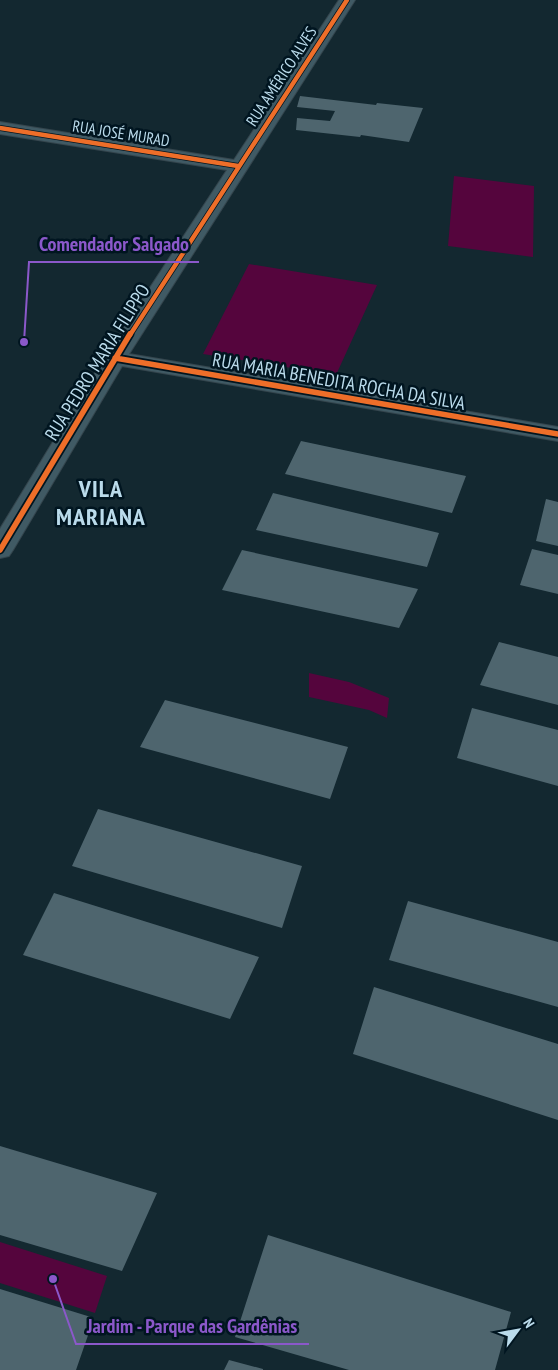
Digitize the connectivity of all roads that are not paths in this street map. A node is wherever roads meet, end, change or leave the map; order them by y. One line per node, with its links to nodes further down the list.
1 (348, 0): 3 (street, RUA AMÉRICO ALVES)
2 (0, 128): 3 (street, RUA JOSÉ MURAD)
3 (238, 166): 4 (street, RUA PEDRO MARIA FILIPPO)
4 (115, 358): 5 (street, RUA MARIA BENEDITA ROCHA DA SILVA); 6 (street, RUA PEDRO MARIA FILIPPO)
5 (558, 434)
6 (0, 550)

